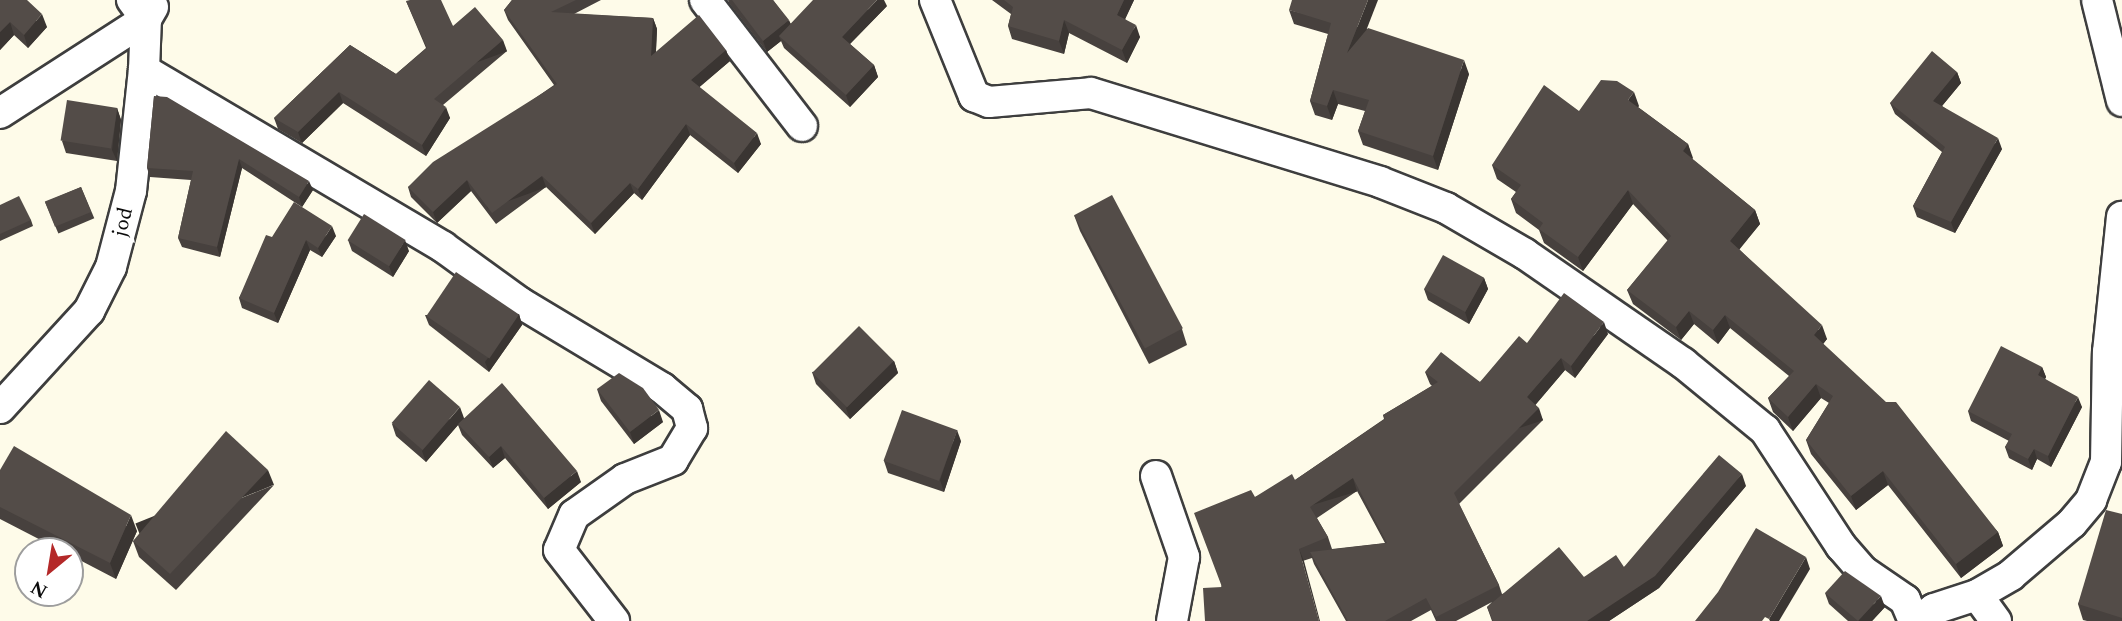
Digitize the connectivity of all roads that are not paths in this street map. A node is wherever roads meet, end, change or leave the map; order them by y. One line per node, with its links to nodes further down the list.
1 (705, 0): 8 (street)
2 (934, 0): 15 (street)
3 (2097, 0): 6 (street)
4 (145, 6): 5 (street, jod); 7 (street)
5 (144, 70): 10 (street, jod); 13 (street)
6 (2122, 101)
7 (0, 113)
8 (802, 126)
9 (2122, 218): 12 (street)
10 (0, 408)
11 (1156, 476): 14 (street)
12 (1978, 595): 15 (street); 16 (street)
13 (614, 621)
14 (1171, 621)
15 (1916, 621)
16 (1996, 621)

